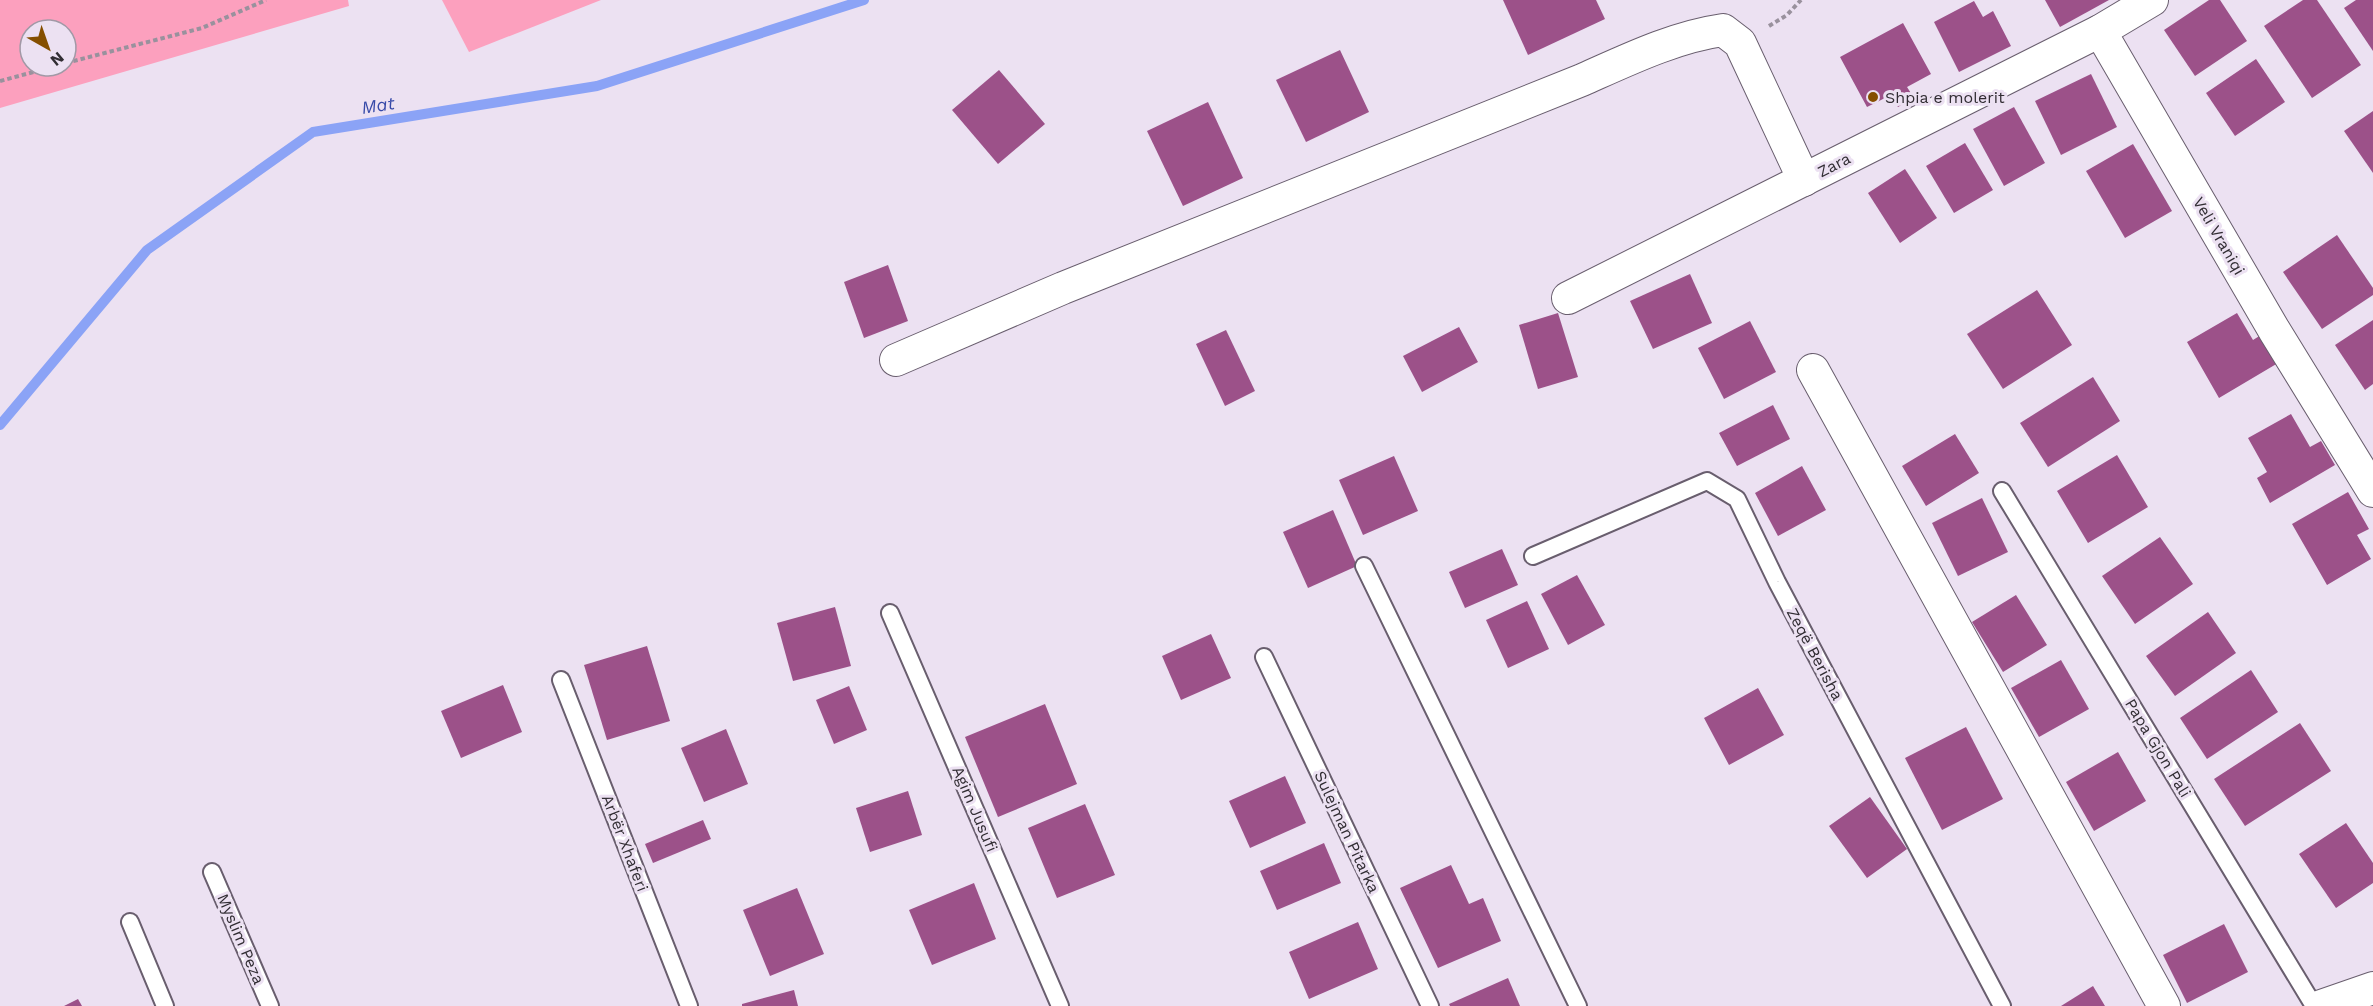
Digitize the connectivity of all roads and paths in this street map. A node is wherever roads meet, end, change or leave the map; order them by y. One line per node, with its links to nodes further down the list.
1 (266, 0): 6 (path)
2 (1801, 0): 5 (path)
3 (2152, 0): 4 (street)
4 (2100, 30): 9 (street, Zara); 14 (street, Veli Vraniqi)
5 (1740, 43): 9 (street); 11 (street)
6 (78, 60)
7 (18, 76): 8 (path)
8 (0, 81)
9 (1804, 180): 10 (street, Zara)
10 (1568, 298)
11 (896, 360)
12 (1813, 370): 30 (street)
13 (2002, 491): 31 (lane, Papa Gjon Pali)
14 (2373, 491)
15 (1533, 556): 29 (lane, Zeqë Berisha)
16 (1364, 566): 28 (lane)
17 (890, 613): 26 (lane, Agim Jusufi)
18 (1264, 657): 27 (lane, Sulejman Pitarka)
19 (561, 680): 25 (lane, Arbër Xhaferi)
20 (212, 872): 24 (lane, Myslim Peza)
21 (130, 922): 23 (lane)
22 (2373, 988): 32 (street)
23 (165, 1006)
24 (270, 1006)
25 (689, 1006)
26 (1060, 1006)
27 (1430, 1006)
28 (1578, 1006)
29 (2002, 1006)
30 (2163, 1006)
31 (2314, 1006)
32 (2321, 1006)

